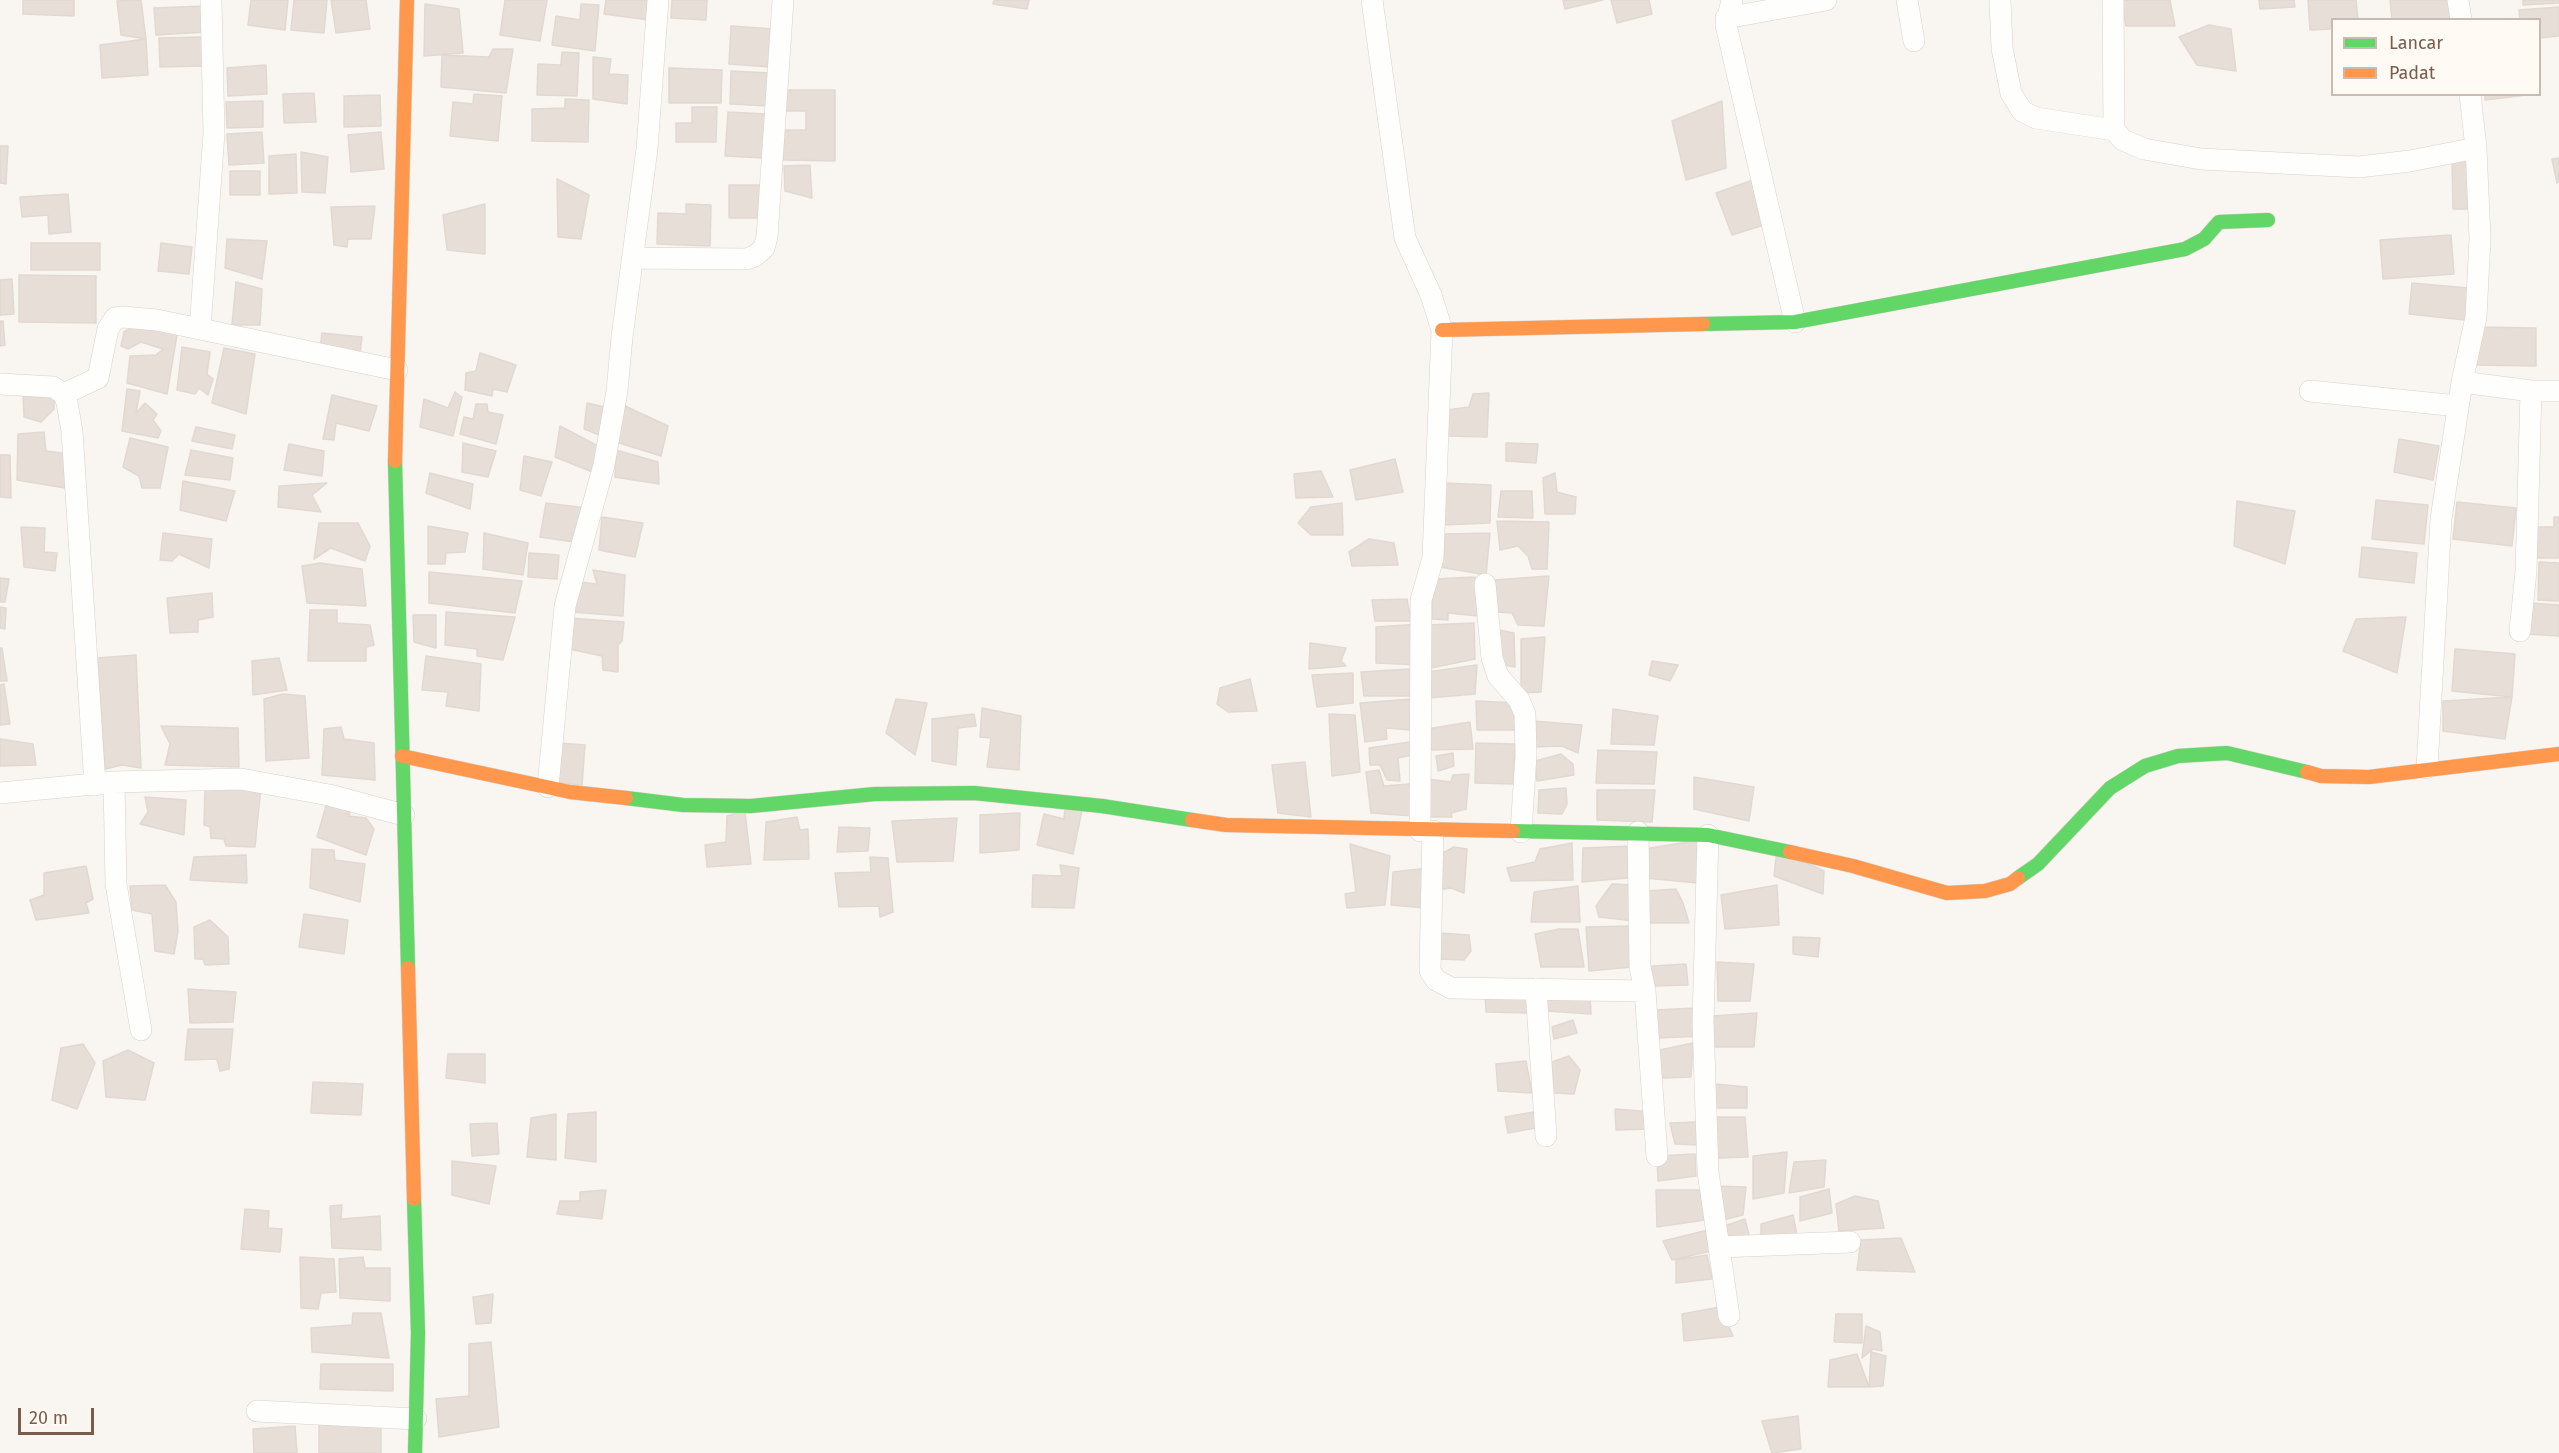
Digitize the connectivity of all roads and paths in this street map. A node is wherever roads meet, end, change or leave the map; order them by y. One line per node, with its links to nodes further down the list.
1 (211, 0): 20 (street)
2 (407, 0): 22 (street)
3 (658, 0): 18 (street)
4 (783, 0): 18 (street)
5 (1372, 0): 21 (street)
6 (1826, 0): 11 (street)
7 (1906, 0): 13 (street)
8 (2000, 0): 15 (street)
9 (2113, 0): 15 (street)
10 (2458, 0): 12 (street)
11 (1729, 9): 19 (street)
12 (2461, 18)
13 (1914, 41)
14 (2470, 96): 16 (street)
15 (2114, 130): 16 (street)
16 (2476, 148): 23 (street)
17 (2268, 220): 19 (street)
18 (633, 258): 36 (street)
19 (1795, 322): 21 (street)
20 (200, 329): 22 (street); 28 (street)
21 (1442, 330): 39 (street)
22 (397, 370): 33 (street)
23 (2462, 382): 26 (street); 29 (street)
24 (0, 384): 28 (street)
25 (2310, 391): 29 (street)
26 (2531, 391): 27 (street); 31 (street)
27 (2559, 391)
28 (64, 394): 35 (street)
29 (2458, 406): 34 (street)
30 (1485, 584): 40 (street)
31 (2520, 631)
32 (2559, 753): 34 (street)
33 (402, 756): 36 (street); 38 (street)
34 (2427, 768): 42 (street)
35 (104, 783): 37 (street); 38 (street); 45 (street)
36 (548, 787): 39 (street)
37 (0, 793)
38 (404, 815): 52 (street)
39 (1426, 831): 40 (street); 43 (street)
40 (1521, 832): 41 (street)
41 (1638, 832): 42 (street); 44 (street)
42 (1708, 835): 49 (street)
43 (1536, 989): 44 (street); 46 (street)
44 (1645, 991): 47 (street)
45 (141, 1030)
46 (1546, 1136)
47 (1657, 1156)
48 (1850, 1242): 49 (street)
49 (1719, 1247): 50 (street)
50 (1729, 1316)
51 (257, 1411): 52 (street)
52 (416, 1419): 53 (street)
53 (416, 1453)

